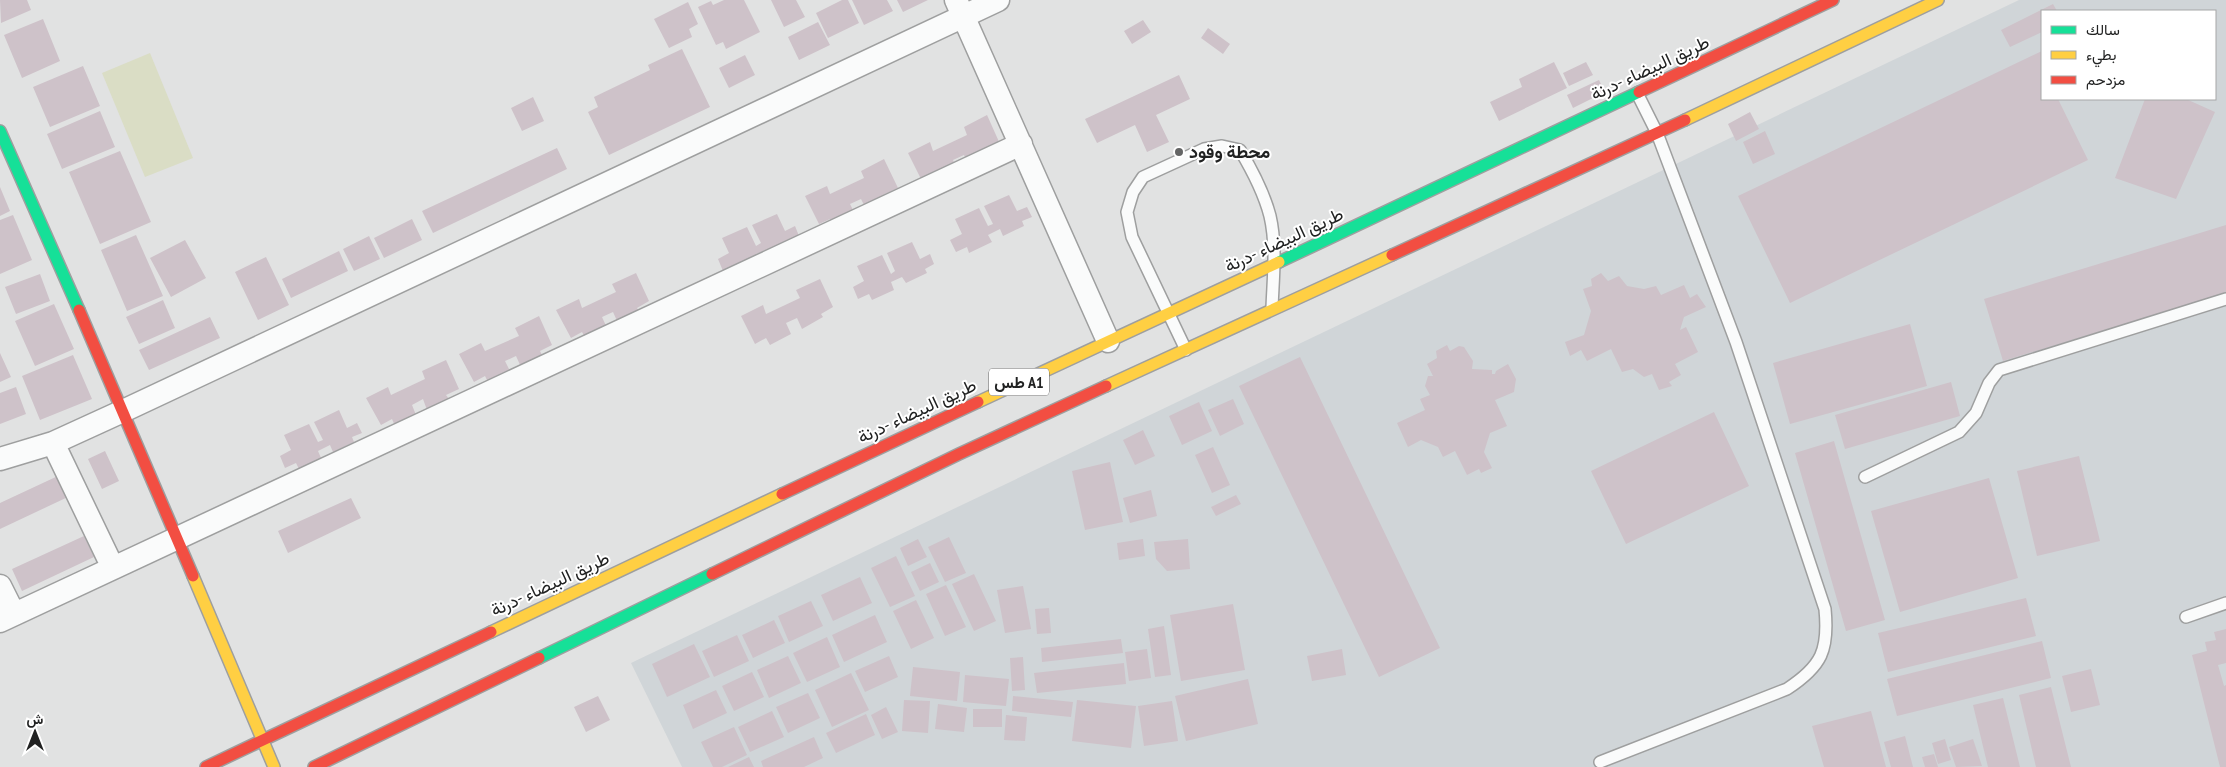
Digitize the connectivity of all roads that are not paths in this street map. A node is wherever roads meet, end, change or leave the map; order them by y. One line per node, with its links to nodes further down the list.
1 (998, 0): 4 (street)
2 (1833, 0): 5 (main road, طريق البيضاء -درنة / طس A1)
3 (1938, 0): 7 (main road, طس A1)
4 (960, 8): 8 (street); 15 (street)
5 (1637, 93): 7 (lane); 9 (main road, طريق البيضاء -درنة / طس A1)
6 (0, 131): 15 (main road)
7 (1657, 133): 11 (main road, طس A1); 26 (lane)
8 (1021, 144): 13 (street); 19 (street)
9 (1273, 265): 11 (lane); 12 (main road, طريق البيضاء -درنة / طس A1); 12 (lane)
10 (2226, 299): 18 (lane)
11 (1272, 309): 14 (main road, طس A1)
12 (1168, 313): 13 (main road, طريق البيضاء -درنة / طس A1); 14 (lane)
13 (1108, 341): 25 (main road, طريق البيضاء -درنة / طس A1)
14 (1186, 350): 29 (main road, طس A1)
15 (123, 411): 16 (street); 19 (main road)
16 (52, 443): 17 (street); 20 (street)
17 (0, 459)
18 (1865, 477)
19 (178, 539): 20 (street); 25 (main road)
20 (113, 568): 23 (street)
21 (0, 586): 23 (street)
22 (2226, 604): 24 (lane)
23 (7, 617)
24 (2186, 617)
25 (263, 740): 27 (main road, طريق البيضاء -درنة / طس A1); 28 (main road)
26 (1600, 762)
27 (206, 767)
28 (274, 767)
29 (314, 767)

